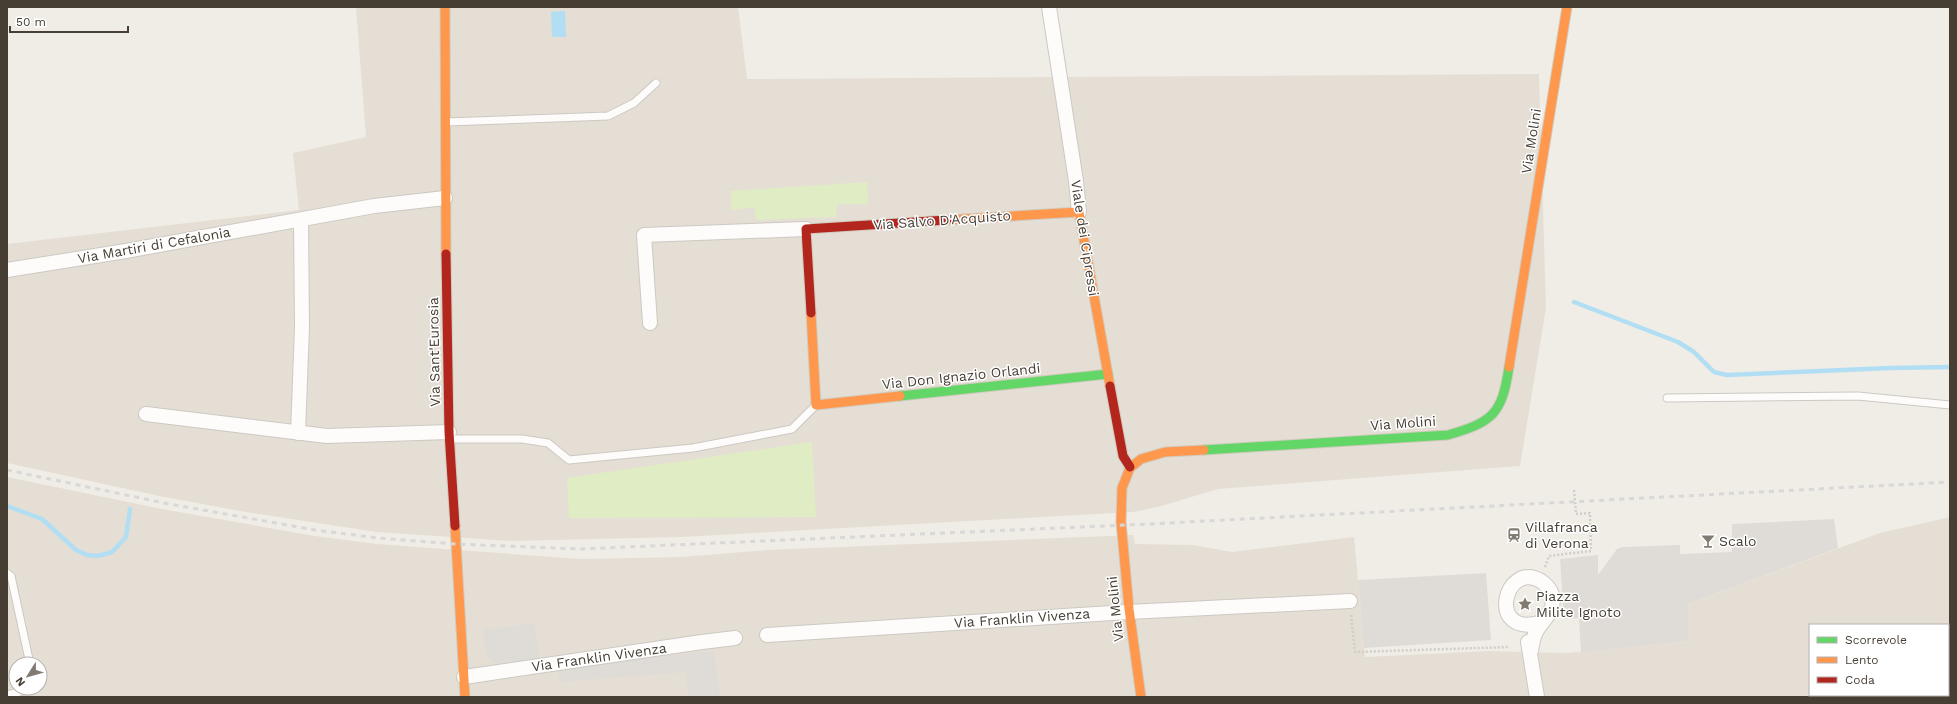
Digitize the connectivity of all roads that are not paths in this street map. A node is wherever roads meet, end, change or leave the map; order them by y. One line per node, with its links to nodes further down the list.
1 (445, 7): 5 (street, Via Sant'Eurosia)
2 (1049, 7): 7 (street, Viale dei Cipressi)
3 (1567, 7): 19 (street, Via Molini)
4 (656, 82): 5 (lane)
5 (446, 122): 6 (street, Via Sant'Eurosia)
6 (446, 198): 8 (street, Via Martiri di Cefalonia); 18 (street, Via Sant'Eurosia)
7 (1079, 212): 9 (street, Via Salvo D'Acquisto); 12 (street, Viale dei Cipressi)
8 (301, 220): 10 (street, Via Martiri di Cefalonia); 17 (street)
9 (806, 229): 11 (street, Via Salvo D'Acquisto); 14 (street)
10 (7, 270)
11 (650, 323)
12 (1108, 374): 14 (street, Via Don Ignazio Orlandi); 19 (street, Viale dei Cipressi)
13 (1667, 398): 15 (lane)
14 (816, 405): 18 (lane)
15 (1950, 405)
16 (146, 414): 17 (street)
17 (298, 433): 18 (street)
18 (450, 436): 29 (street, Via Sant'Eurosia)
19 (1130, 467): 22 (street, Via Molini)
20 (7, 574): 28 (lane)
21 (1350, 601): 22 (street, Via Franklin Vivenza)
22 (1128, 612): 25 (street, Via Franklin Vivenza); 31 (street, Via Molini)
23 (1513, 620): 24 (street); 24 (street); 27 (street)
24 (1543, 622): 27 (street)
25 (767, 635)
26 (735, 638): 29 (street, Via Franklin Vivenza)
27 (1531, 651): 32 (street)
28 (28, 656)
29 (464, 677): 30 (street, Via Sant'Eurosia)
30 (465, 697)
31 (1141, 697)
32 (1537, 697)

